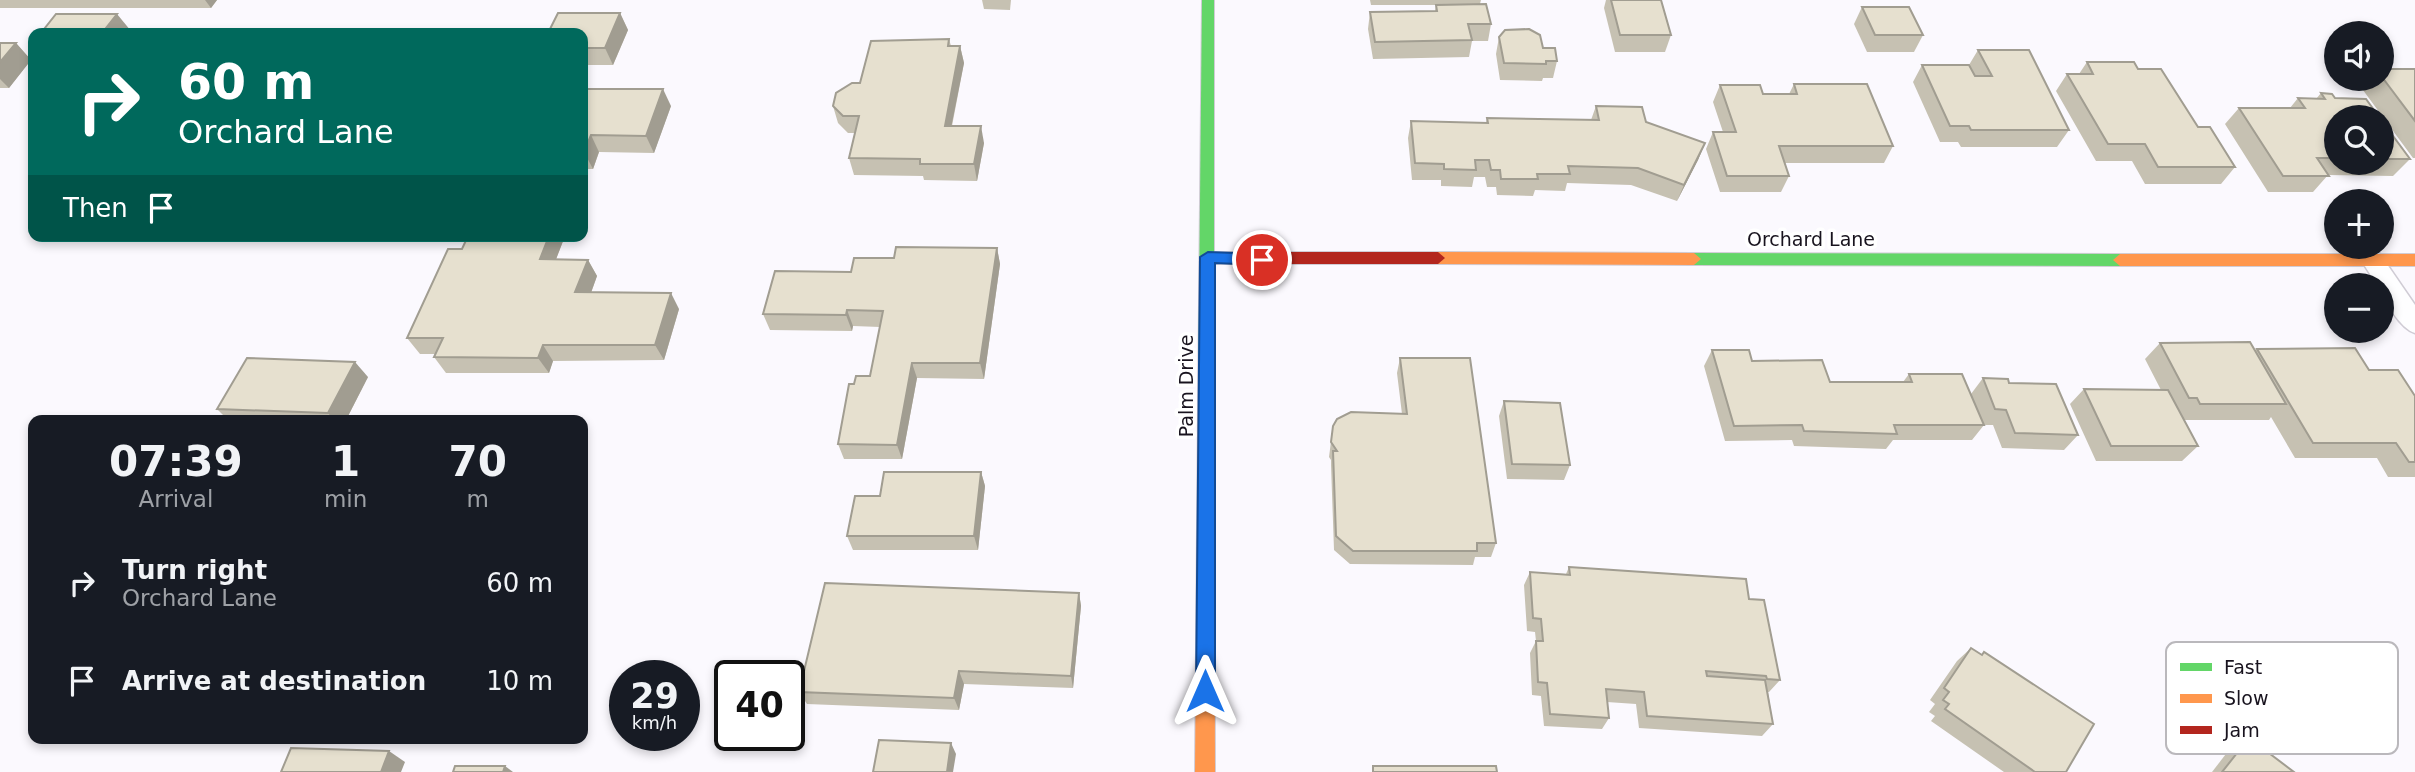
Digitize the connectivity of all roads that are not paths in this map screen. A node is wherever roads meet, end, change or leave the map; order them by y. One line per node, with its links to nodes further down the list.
1 (1208, 0): 2 (street, Palm Drive)
2 (1208, 257): 3 (street, Orchard Lane); 6 (street, Palm Drive)
3 (2372, 260): 4 (street, Orchard Lane); 5 (lane)
4 (2415, 260)
5 (2415, 324)
6 (1205, 772)

